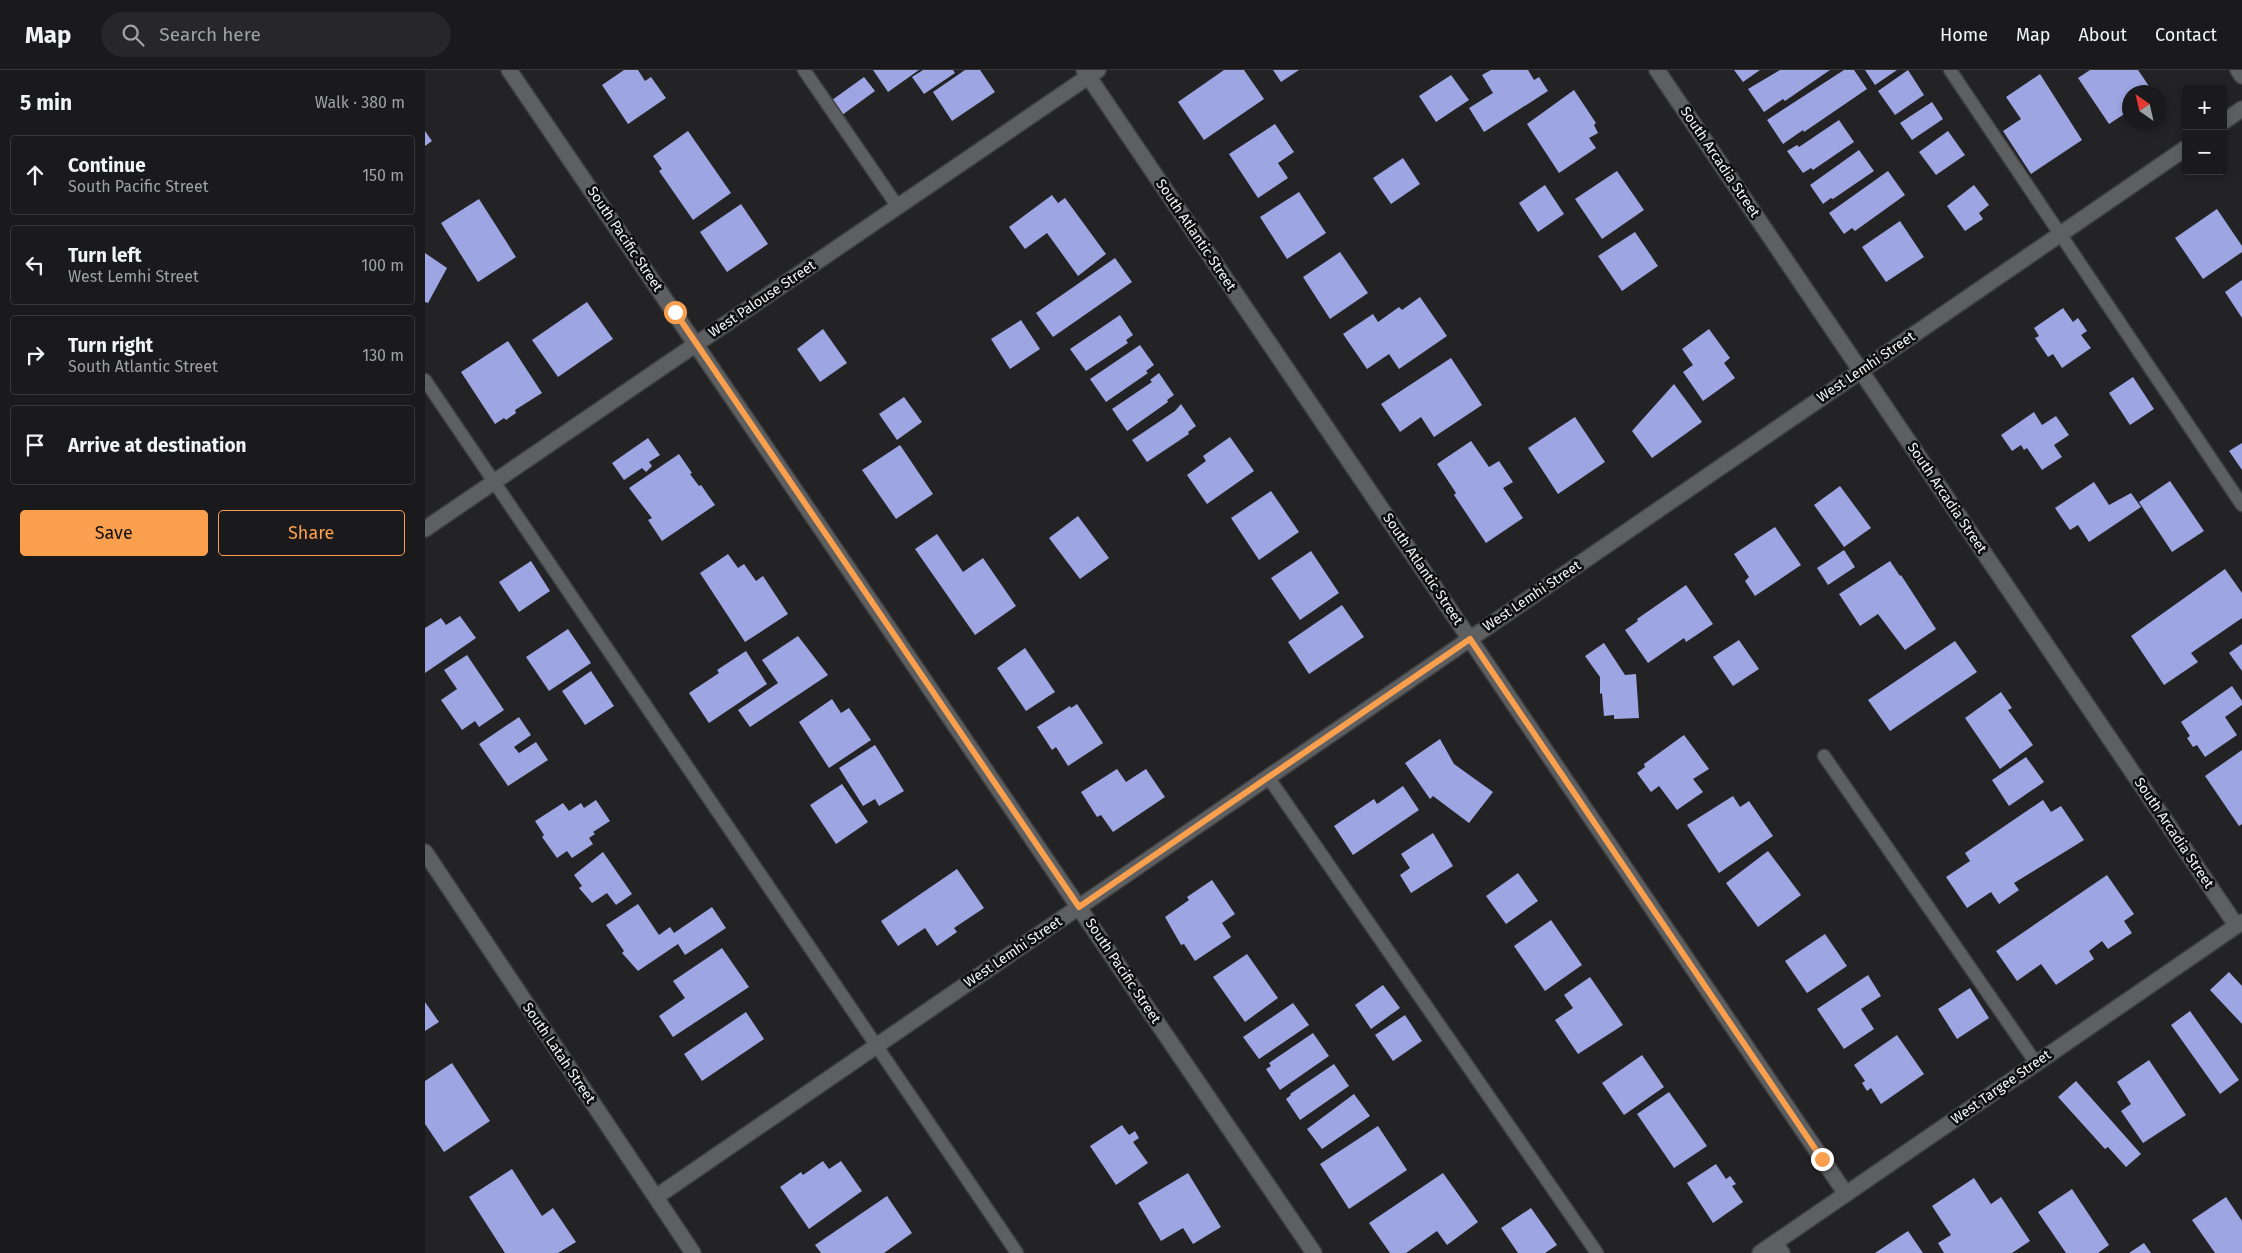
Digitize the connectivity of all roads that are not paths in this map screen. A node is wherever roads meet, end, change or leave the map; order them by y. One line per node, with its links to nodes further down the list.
1 (509, 70): 13 (street, South Pacific Street)
2 (804, 70): 11 (lane)
3 (1657, 70): 14 (street, South Arcadia Street)
4 (1950, 70): 12 (lane)
5 (2238, 70): 7 (street)
6 (1090, 72): 11 (street, West Palouse Street); 19 (street, South Atlantic Street)
7 (2242, 76)
8 (2242, 110): 9 (street)
9 (2227, 119)
10 (2182, 151): 12 (street, West Lemhi Street)
11 (897, 207): 13 (street, West Palouse Street)
12 (2060, 234): 14 (street, West Lemhi Street); 17 (lane)
13 (697, 344): 16 (street, West Palouse Street); 23 (street, South Pacific Street)
14 (1861, 371): 19 (street, West Lemhi Street); 24 (street, South Arcadia Street)
15 (425, 380): 16 (lane)
16 (494, 482): 18 (street, West Palouse Street); 25 (lane)
17 (2242, 505)
18 (425, 528)
19 (1470, 639): 21 (street, West Lemhi Street); 27 (street, South Atlantic Street)
20 (1824, 756): 26 (lane)
21 (1269, 777): 23 (street, West Lemhi Street); 33 (lane)
22 (425, 852): 28 (street, South Latah Street)
23 (1079, 907): 25 (street, West Lemhi Street); 32 (street, South Pacific Street)
24 (2239, 924): 26 (street, West Targee Street)
25 (877, 1046): 28 (street, West Lemhi Street); 31 (lane)
26 (2036, 1063): 27 (street, West Targee Street)
27 (1846, 1194): 29 (street, West Targee Street)
28 (656, 1197): 30 (street, South Latah Street)
29 (1779, 1248): 34 (street, West Targee Street)
30 (693, 1253)
31 (1017, 1253)
32 (1314, 1253)
33 (1597, 1253)
34 (1761, 1253)

